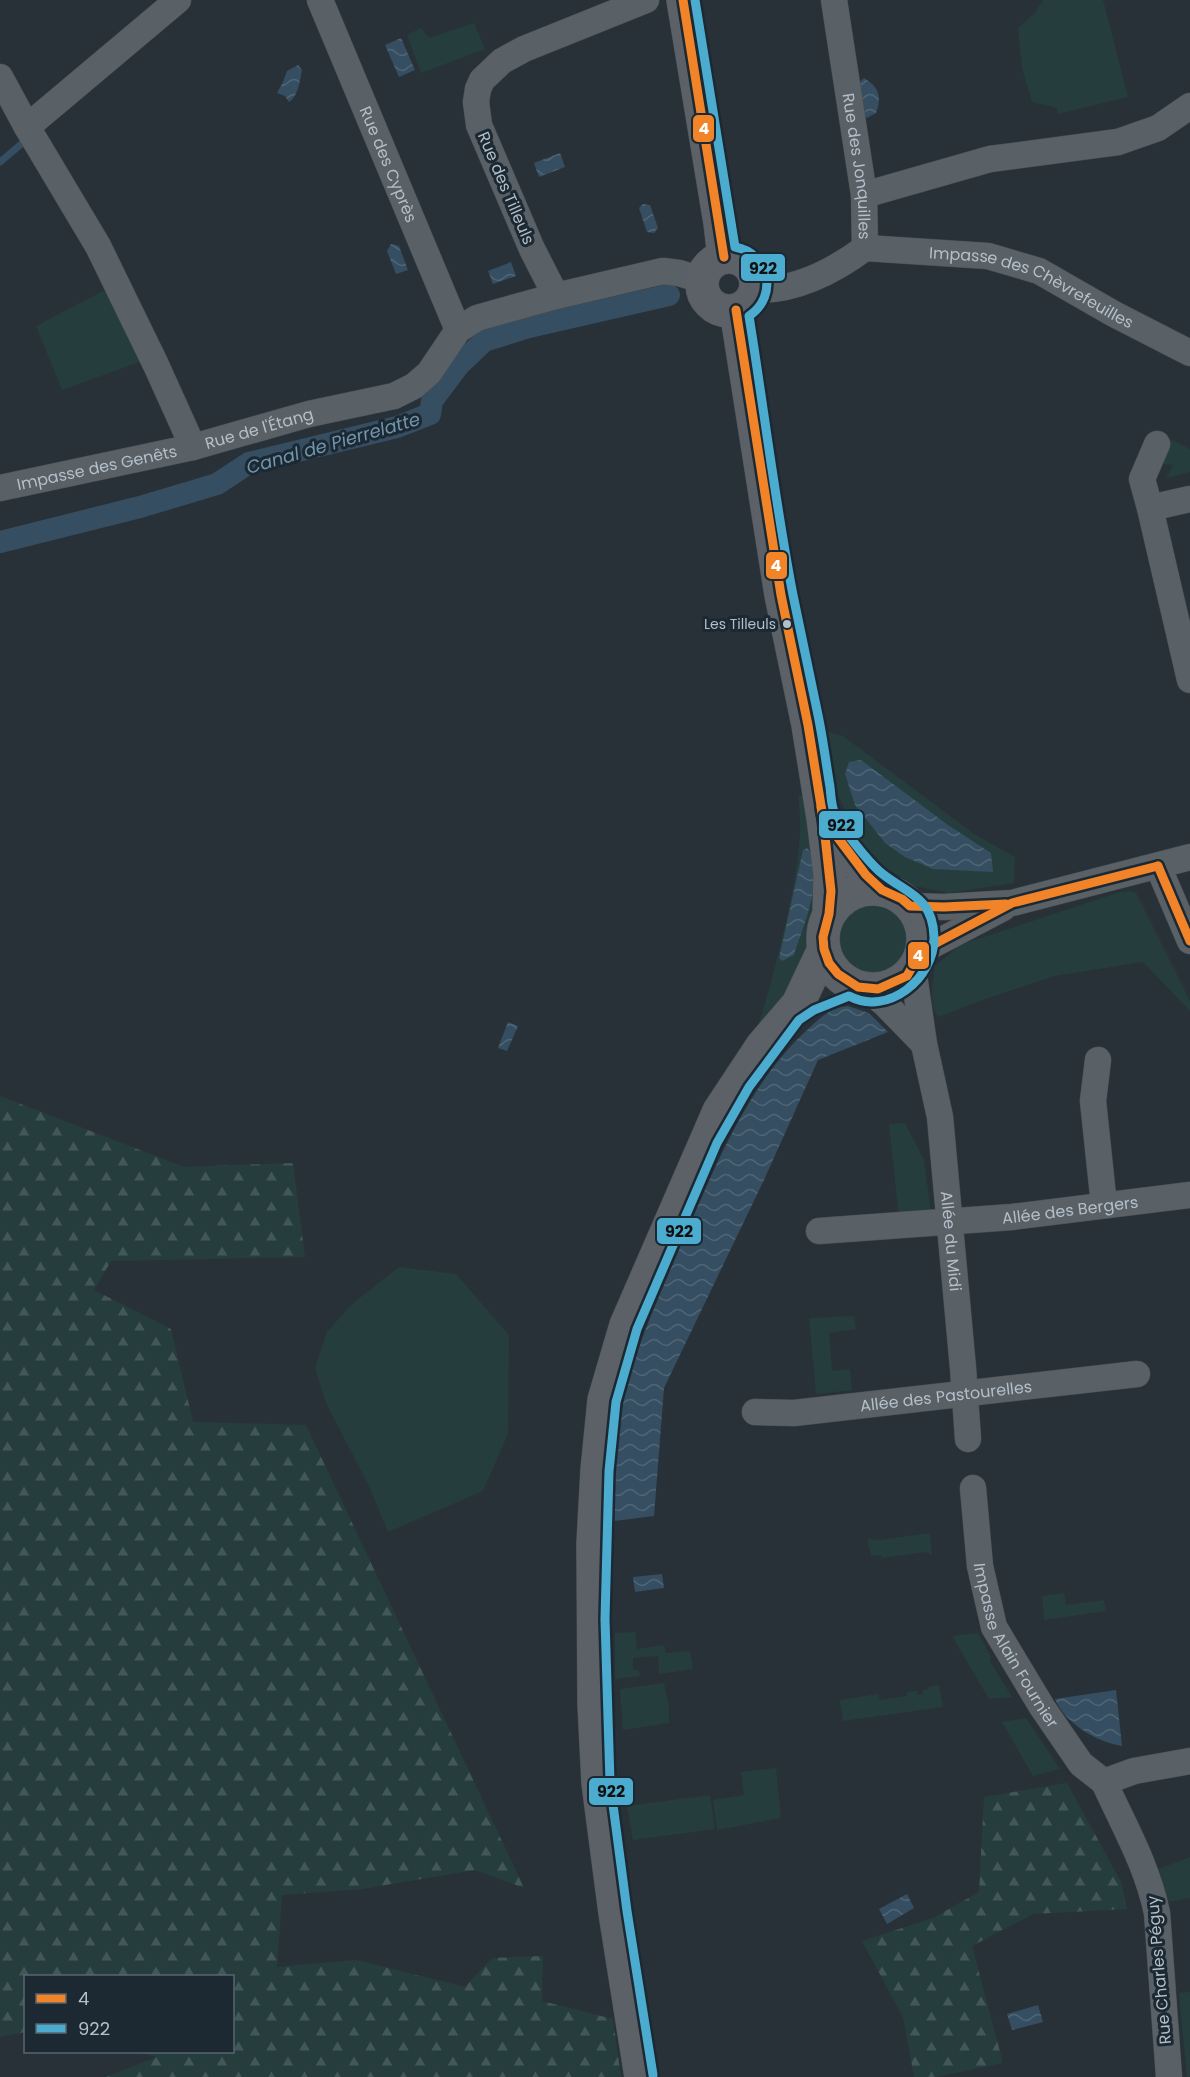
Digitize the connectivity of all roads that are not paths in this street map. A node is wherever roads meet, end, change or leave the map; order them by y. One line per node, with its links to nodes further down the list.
1 (178, 0): 8 (street)
2 (320, 0): 15 (street, Rue des Cyprès)
3 (646, 0): 13 (street, Rue des Tilleuls)
4 (683, 0): 11 (main road)
5 (834, 0): 9 (street, Rue des Jonquilles)
6 (0, 77): 8 (street, Rue de l'Étang)
7 (1190, 106): 9 (street)
8 (27, 127): 18 (street, Rue de l'Étang)
9 (864, 195): 10 (street, Rue des Jonquilles)
10 (865, 248): 14 (street, Rue des Jonquilles); 16 (street, Impasse des Chèvrefeuilles)
11 (724, 257): 12 (main road); 14 (main road)
12 (702, 280): 13 (street, Rue de l'Étang); 14 (main road)
13 (556, 296): 15 (street, Rue de l'Étang)
14 (745, 300): 23 (main road)
15 (458, 330): 18 (street, Rue de l'Étang)
16 (1190, 353)
17 (1157, 444): 21 (street)
18 (193, 447): 19 (street, Impasse des Genêts)
19 (0, 488)
20 (1190, 499): 21 (street)
21 (1150, 508): 22 (street)
22 (1190, 680)
23 (823, 818): 26 (main road); 29 (main road)
24 (1190, 857): 25 (street)
25 (1158, 866): 27 (street); 30 (street)
26 (882, 890): 28 (main road); 29 (main road)
27 (1012, 903): 28 (street); 32 (street)
28 (910, 906): 32 (main road)
29 (830, 914): 31 (main road)
30 (1190, 940)
31 (824, 949): 33 (main road); 34 (main road)
32 (917, 959): 33 (main road); 35 (street, Allée du Midi)
33 (859, 986): 34 (main road); 35 (street)
34 (798, 1004): 48 (main road)
35 (924, 1044): 39 (street, Allée du Midi)
36 (1098, 1060): 38 (street)
37 (1190, 1195): 38 (street, Allée des Bergers)
38 (1104, 1204): 39 (street, Allée des Bergers)
39 (949, 1223): 40 (street, Allée des Bergers); 42 (street, Allée du Midi)
40 (819, 1231)
41 (1137, 1374): 42 (street, Allée des Pastourelles)
42 (964, 1394): 43 (street, Allée des Pastourelles); 44 (street, Allée du Midi)
43 (755, 1412)
44 (968, 1439)
45 (973, 1488): 47 (street, Impasse Alain Fournier)
46 (1190, 1761): 47 (street)
47 (1104, 1782): 49 (street, Rue Charles Péguy)
48 (641, 2077)
49 (1169, 2077)

